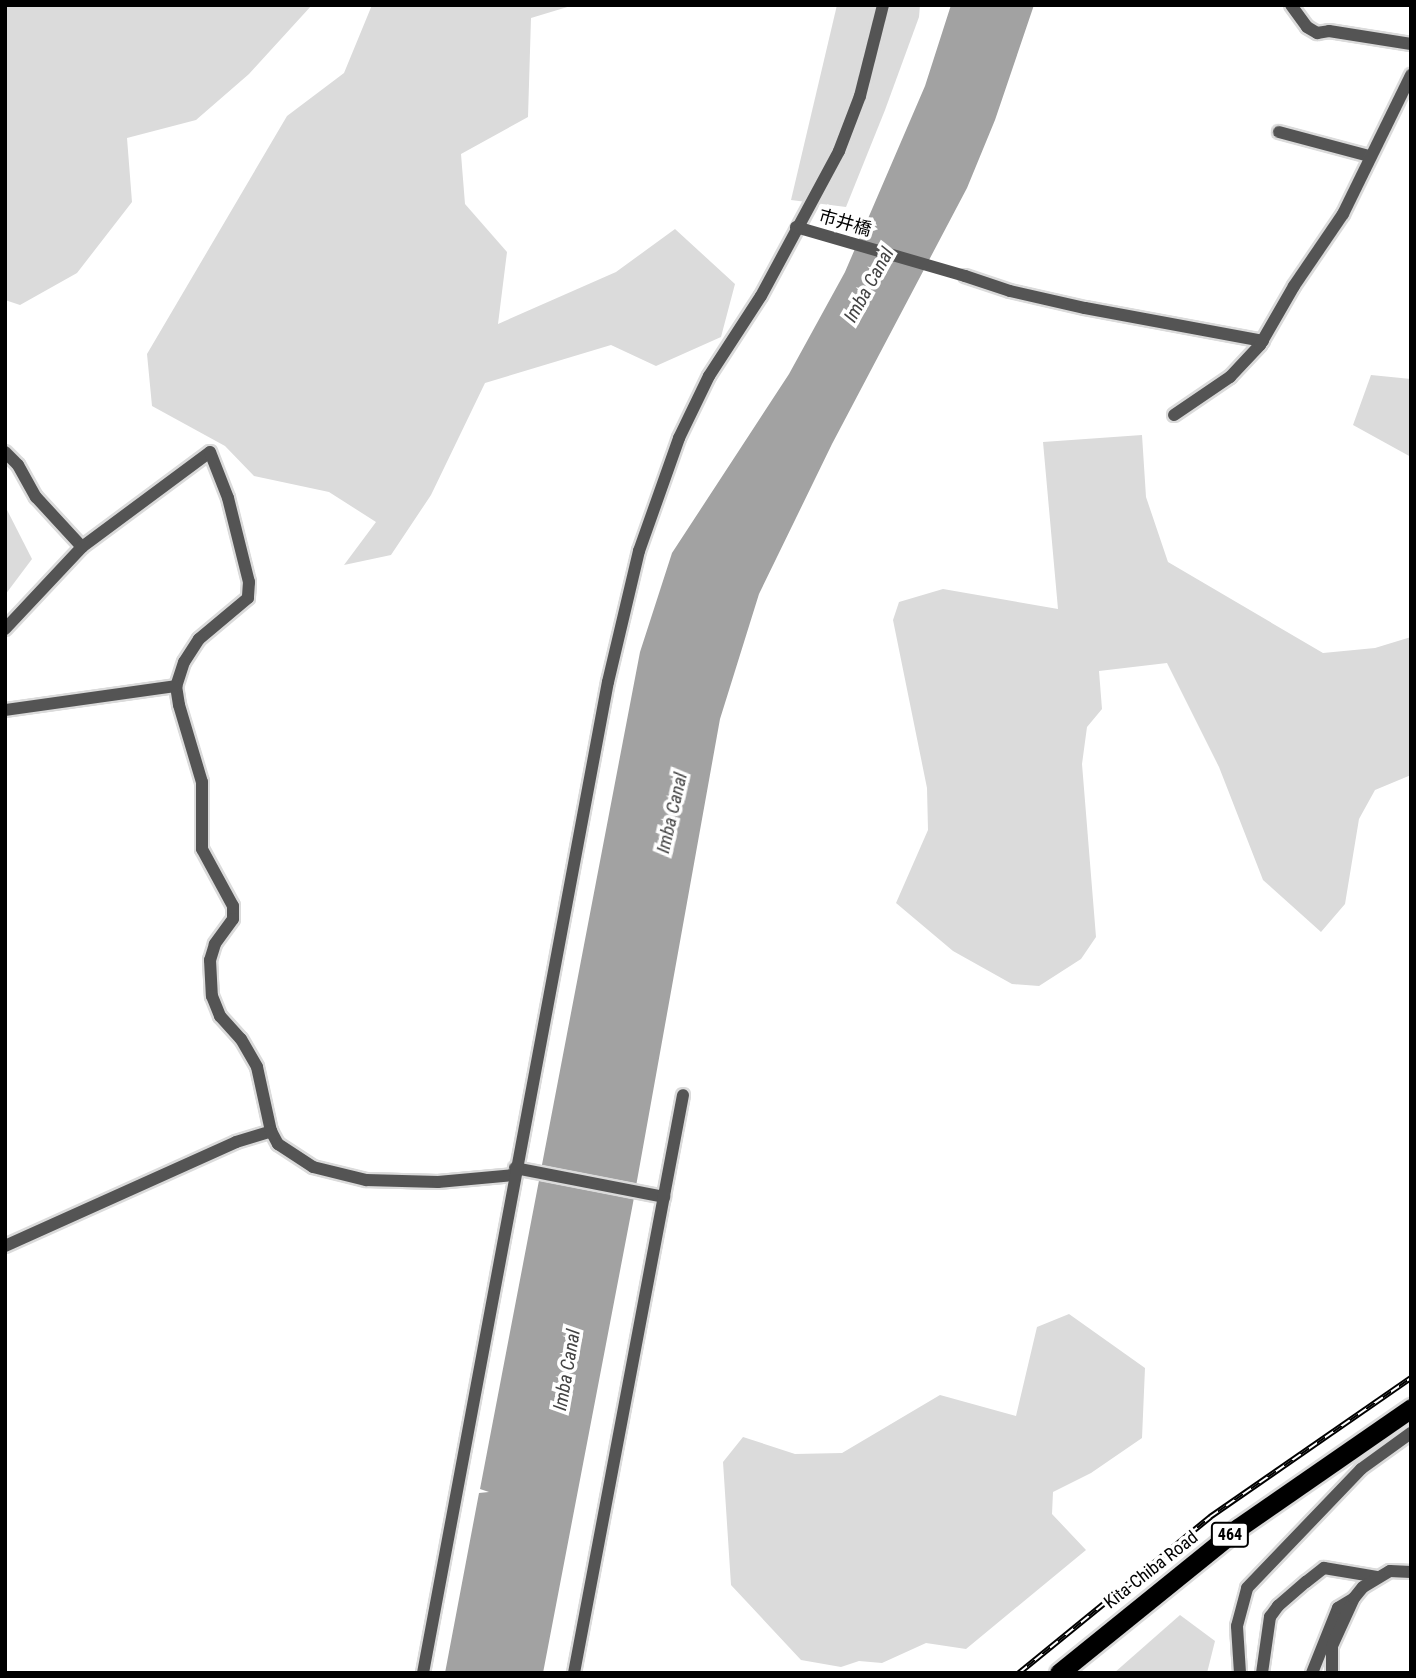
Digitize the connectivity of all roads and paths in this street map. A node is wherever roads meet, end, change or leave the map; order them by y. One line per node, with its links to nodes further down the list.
1 (883, 5): 17 (street)
2 (1291, 5): 3 (street)
3 (1411, 44)
4 (1411, 75): 6 (street)
5 (1279, 132): 6 (street)
6 (1369, 156): 8 (street)
7 (796, 227): 8 (street, 市井橋, bridge)
8 (1263, 341): 9 (street)
9 (1174, 415)
10 (5, 452): 11 (street)
11 (82, 547): 12 (street); 13 (street)
12 (5, 629)
13 (176, 686): 14 (street); 16 (street)
14 (5, 710)
15 (683, 1096): 18 (street)
16 (271, 1131): 17 (street); 19 (street)
17 (514, 1172): 18 (street); 25 (street)
18 (664, 1197): 26 (street)
19 (6, 1244)
20 (1411, 1408): 27 (highway, Kita-Chiba Road / 464)
21 (1411, 1433): 28 (street)
22 (1411, 1572): 23 (street)
23 (1378, 1577): 24 (street); 29 (street)
24 (1354, 1598): 30 (street); 31 (street)
25 (423, 1673)
26 (574, 1673)
27 (1059, 1673)
28 (1240, 1673)
29 (1262, 1673)
30 (1312, 1673)
31 (1332, 1673)

